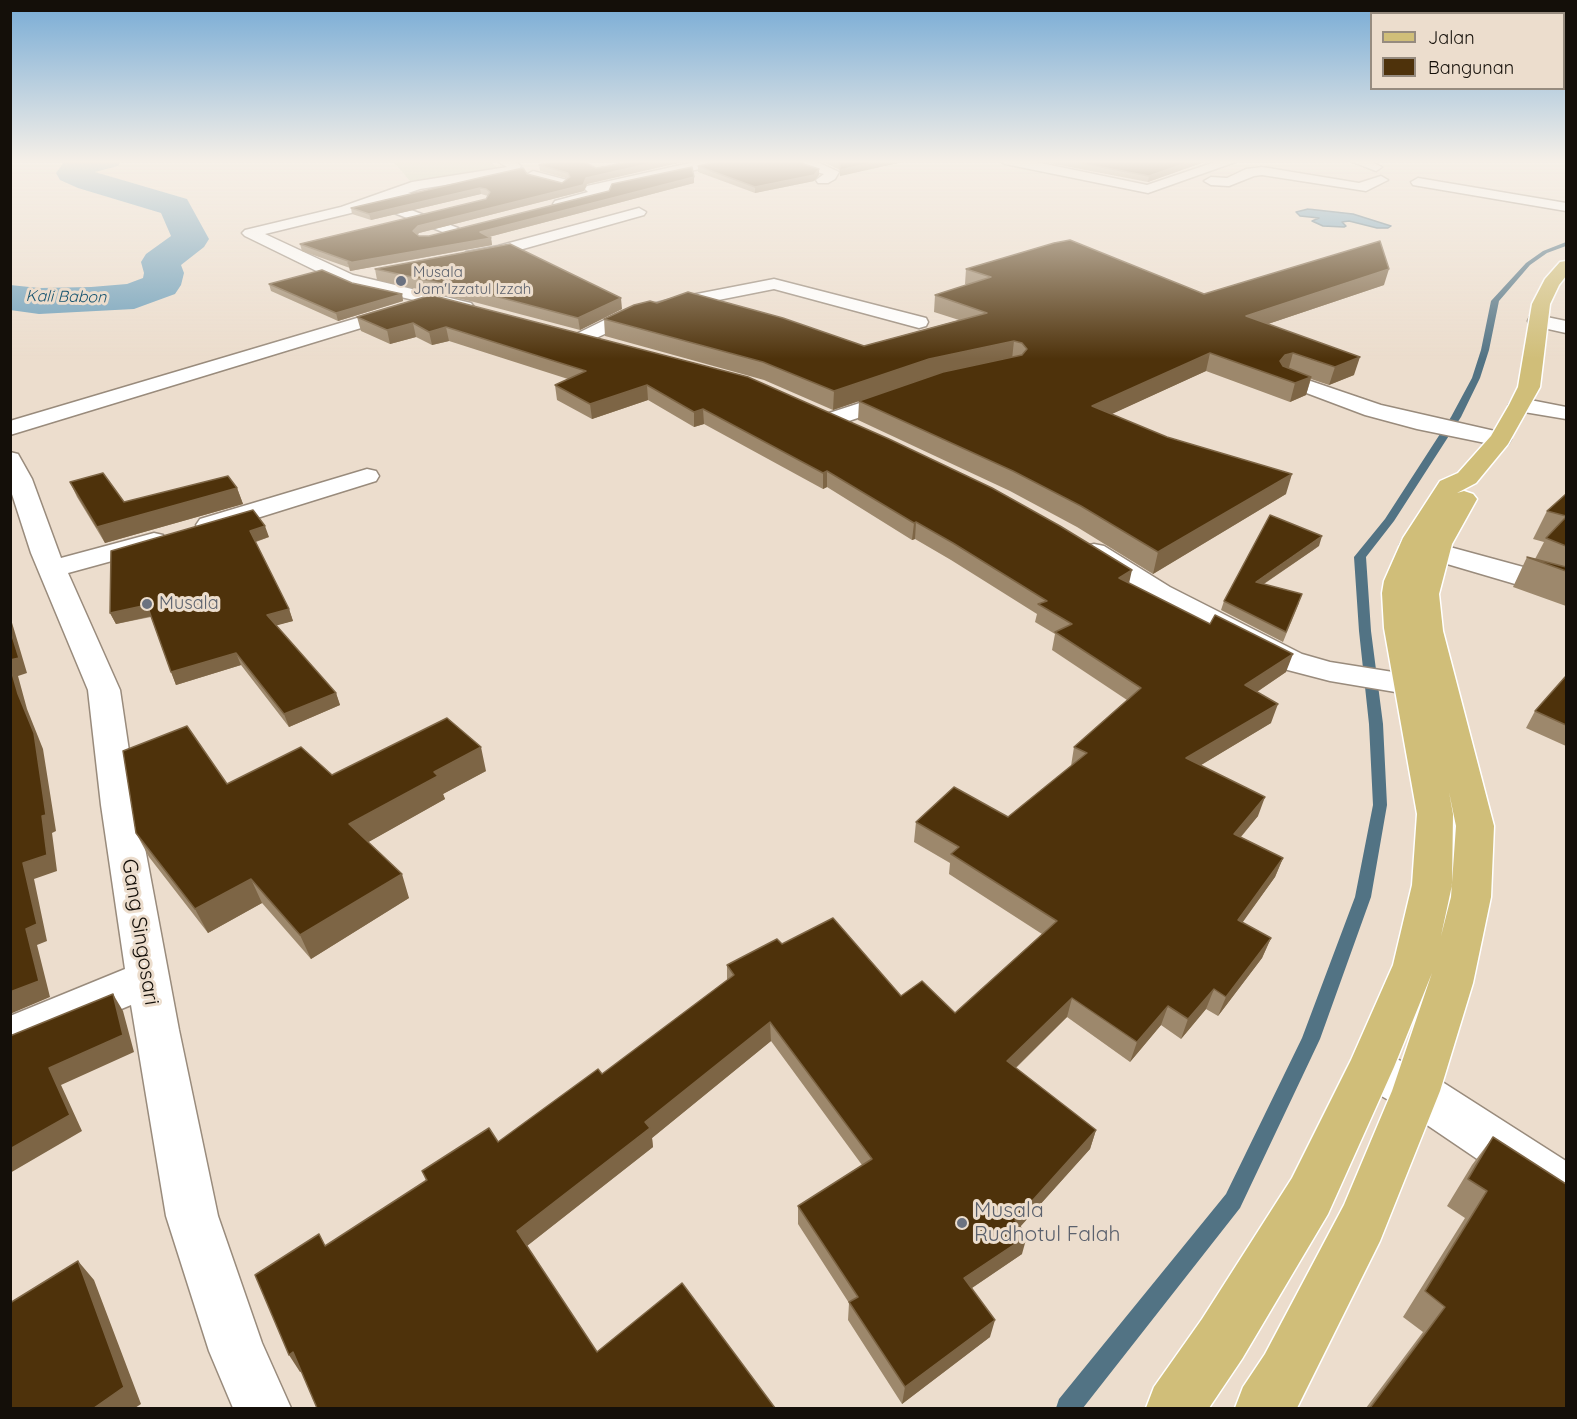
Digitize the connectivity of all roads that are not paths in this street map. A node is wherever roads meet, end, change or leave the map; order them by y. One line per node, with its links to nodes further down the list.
1 (278, 226): 6 (street)
2 (450, 226): 4 (street)
3 (588, 226): 7 (street)
4 (425, 238)
5 (302, 243): 6 (street)
6 (280, 249): 10 (street)
7 (460, 257)
8 (1566, 266): 12 (main road)
9 (388, 270): 10 (street)
10 (354, 282): 11 (street)
11 (432, 301): 13 (street); 21 (street)
12 (1545, 311): 15 (street); 19 (main road)
13 (484, 312)
14 (920, 322): 16 (street)
15 (1566, 327)
16 (614, 348)
17 (1287, 379): 23 (street)
18 (924, 387): 22 (street)
19 (1520, 405): 20 (street); 23 (main road)
20 (1566, 414)
21 (10, 428)
22 (865, 433)
23 (1500, 439): 27 (main road)
24 (10, 459): 28 (street, Gang Singosari)
25 (367, 476): 28 (street)
26 (1076, 541): 30 (street)
27 (1425, 548): 29 (street); 30 (main road)
28 (52, 569): 31 (street, Gang Singosari)
29 (1566, 591)
30 (1418, 686): 33 (main road); 34 (main road)
31 (148, 979): 32 (street); 36 (street, Gang Singosari)
32 (10, 1036)
33 (1371, 1067): 34 (street); 37 (main road)
34 (1416, 1091): 35 (street); 38 (main road)
35 (1566, 1190)
36 (262, 1408)
37 (1175, 1408)
38 (1264, 1408)

